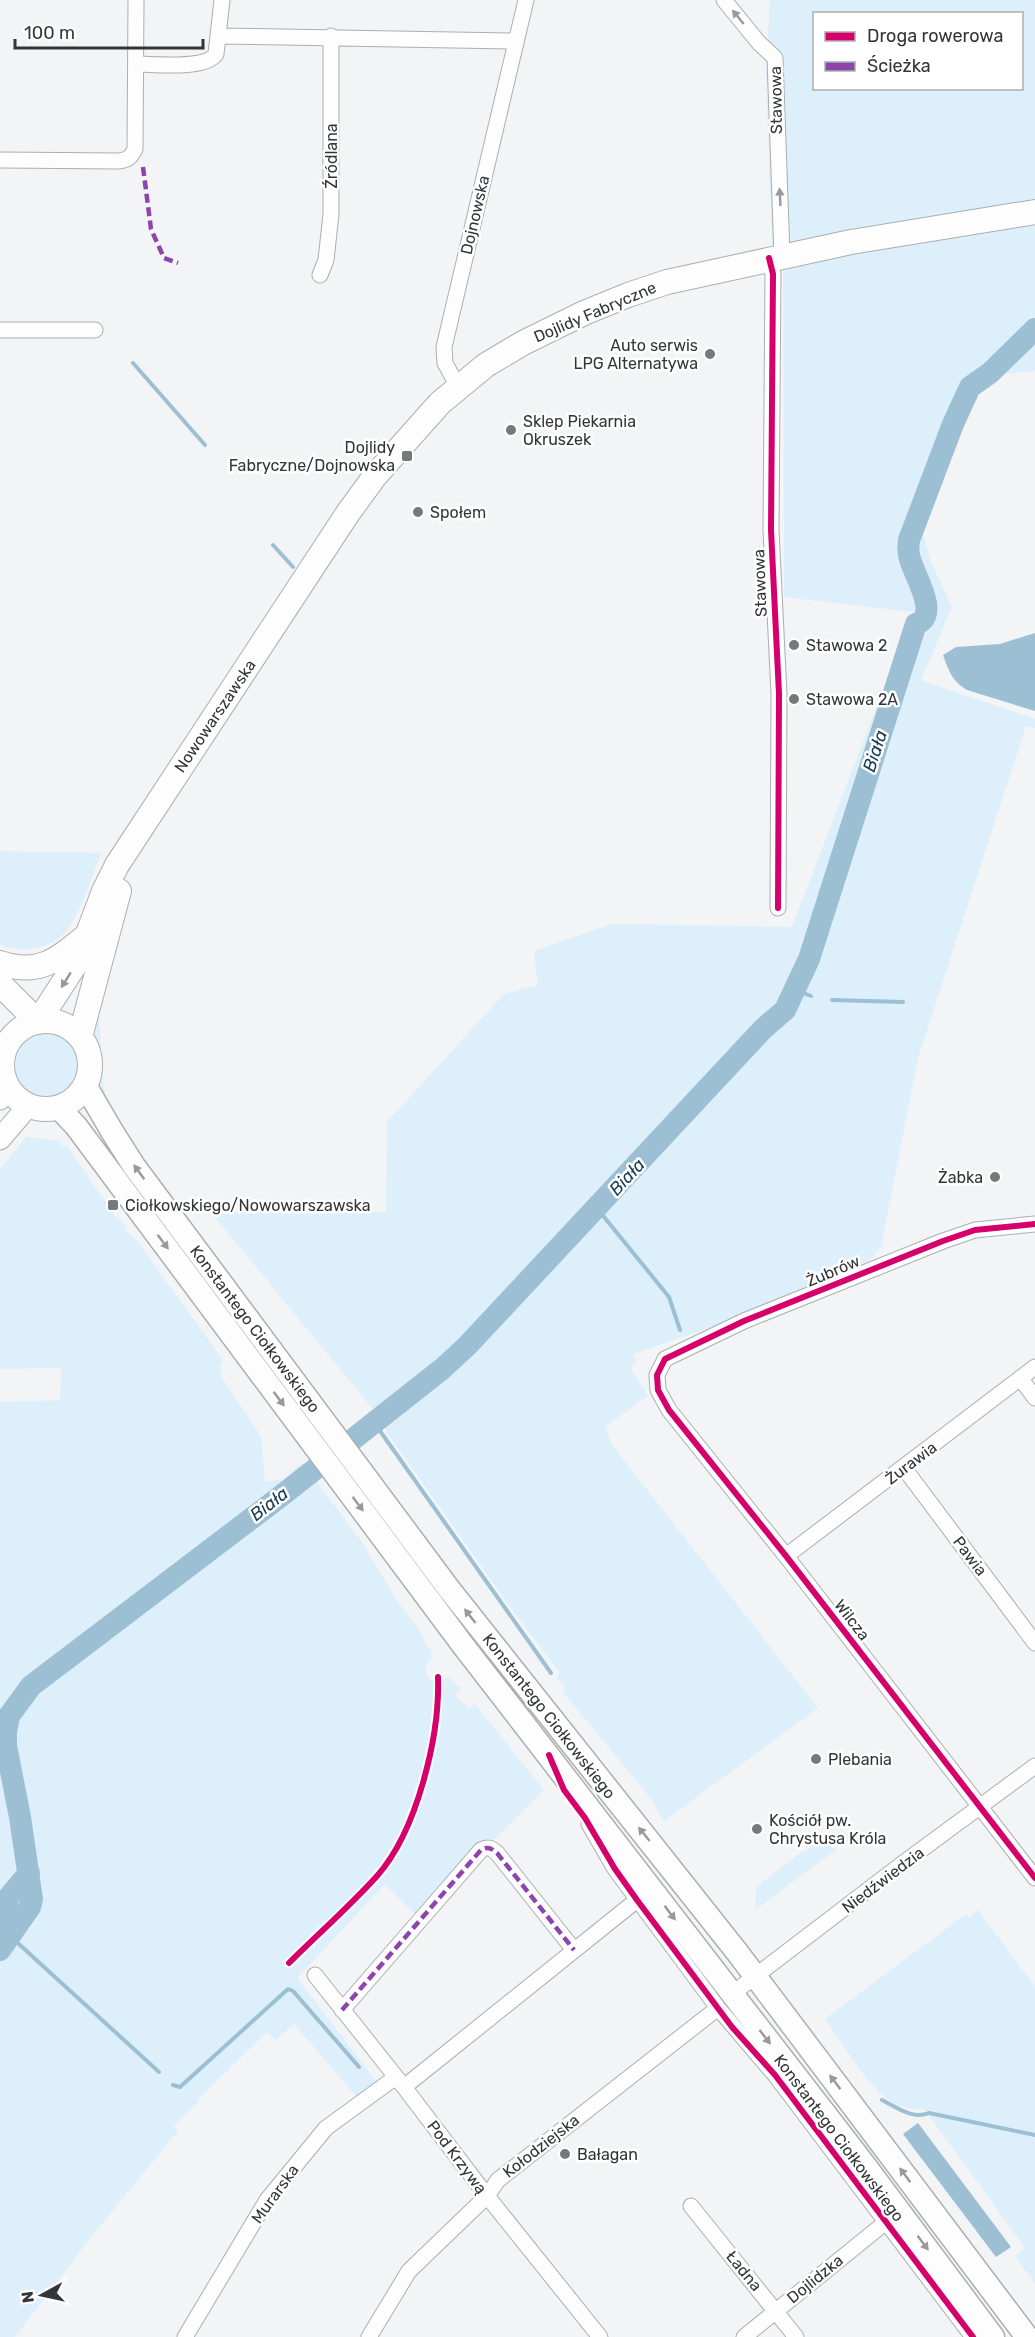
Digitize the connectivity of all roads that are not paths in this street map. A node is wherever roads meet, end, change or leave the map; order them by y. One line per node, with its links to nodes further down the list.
1 (136, 0): 8 (street)
2 (222, 0): 5 (street)
3 (525, 0): 7 (street, Dojnowska)
4 (724, 0): 11 (street, Stawowa, one-way to 4)
5 (219, 36): 6 (street); 8 (street)
6 (331, 36): 7 (street); 12 (street, Źródlana)
7 (516, 41): 15 (street, Dojnowska)
8 (136, 64): 9 (street)
9 (0, 160)
10 (1034, 212): 11 (highway, Dojlidy Fabryczne)
11 (776, 257): 15 (highway, Dojlidy Fabryczne); 18 (street, Stawowa)
12 (320, 275)
13 (0, 330): 14 (street)
14 (95, 330)
15 (458, 387): 16 (highway, Dojlidy Fabryczne)
16 (297, 590): 17 (highway, Nowowarszawska)
17 (132, 842): 19 (highway, Nowowarszawska); 23 (highway, Nowowarszawska)
18 (778, 908)
19 (87, 934): 20 (highway); 22 (highway, Nowowarszawska, one-way to 22)
20 (0, 963)
21 (0, 984): 22 (highway)
22 (38, 1022): 23 (highway); 24 (highway)
23 (80, 1037): 25 (highway)
24 (3, 1042): 26 (highway)
25 (86, 1085): 28 (highway); 35 (main road, Konstantego Ciołkowskiego, one-way to 25)
26 (4, 1093): 27 (highway)
27 (29, 1105): 28 (highway); 29 (main road)
28 (58, 1107): 35 (main road, Konstantego Ciołkowskiego, one-way to 35)
29 (0, 1139)
30 (1035, 1224): 32 (street, Żubrów)
31 (1035, 1367): 33 (street, Żurawia)
32 (657, 1375): 37 (street, Wilcza)
33 (1021, 1379): 34 (street); 36 (street, Żurawia)
34 (1035, 1398)
35 (339, 1461): 39 (main road, Konstantego Ciołkowskiego, one-way to 39); 41 (main road, Konstantego Ciołkowskiego, one-way to 35)
36 (904, 1468): 37 (street, Żurawia); 38 (street, Pawia)
37 (786, 1556): 43 (street, Wilcza)
38 (1035, 1643)
39 (549, 1755): 42 (main road, Konstantego Ciołkowskiego); 45 (street, Konstantego Ciołkowskiego)
40 (1035, 1766): 43 (street, Niedźwiedzia)
41 (602, 1782): 42 (main road); 48 (main road, Konstantego Ciołkowskiego, one-way to 41)
42 (583, 1800): 49 (main road, Konstantego Ciołkowskiego, one-way to 49)
43 (980, 1808): 44 (street, Wilcza); 48 (street, Niedźwiedzia)
44 (1035, 1878)
45 (637, 1900): 46 (street, Murarska); 49 (street, Konstantego Ciołkowskiego)
46 (574, 1950): 50 (street); 51 (street, Murarska)
47 (315, 1975): 50 (street, Pod Krzywą)
48 (755, 1976): 49 (street, Niedźwiedzia); 52 (main road, Konstantego Ciołkowskiego, one-way to 48)
49 (725, 2001): 53 (main road, Konstantego Ciołkowskiego, one-way to 53); 54 (street, Kołodziejska); 56 (street, Konstantego Ciołkowskiego)
50 (342, 2010): 51 (street, Pod Krzywą)
51 (400, 2082): 54 (street, Pod Krzywą); 59 (street, Murarska)
52 (887, 2150): 53 (main road); 65 (main road, Konstantego Ciołkowskiego, one-way to 52)
53 (863, 2163): 64 (main road, Konstantego Ciołkowskiego, one-way to 64)
54 (487, 2196): 58 (street, Pod Krzywą); 60 (street, Kołodziejska)
55 (691, 2206): 57 (street, Ładna)
56 (886, 2222): 57 (street, Dojlidzka); 63 (street, Konstantego Ciołkowskiego)
57 (776, 2311): 61 (street, Dojlidzka); 62 (street, Ładna)
58 (595, 2335)
59 (185, 2337)
60 (369, 2337)
61 (744, 2337)
62 (796, 2337)
63 (974, 2337)
64 (993, 2337)
65 (1027, 2337)

